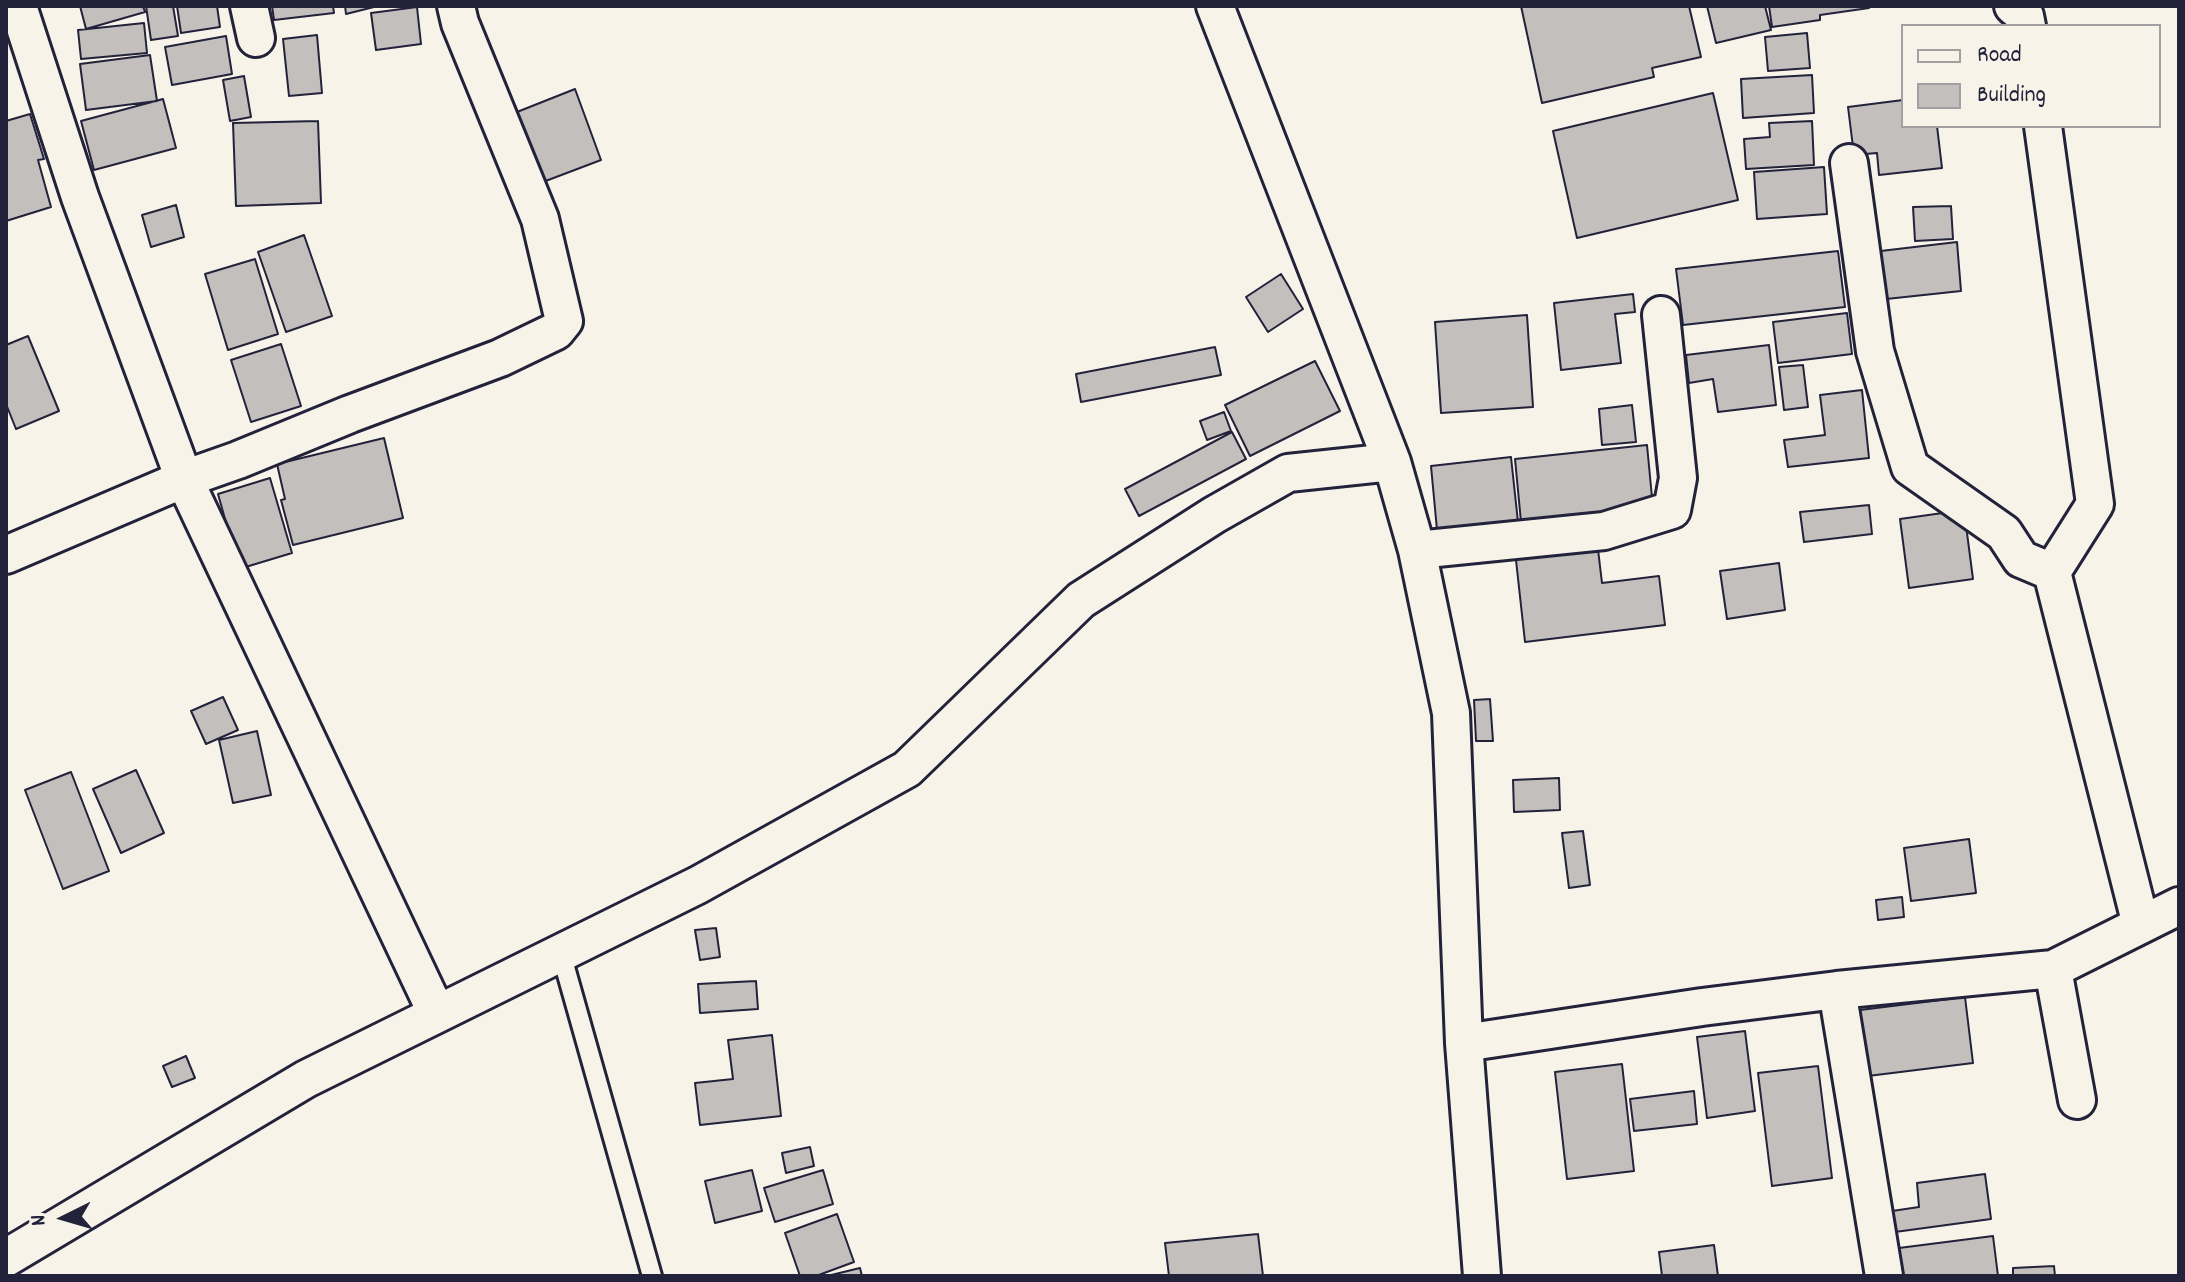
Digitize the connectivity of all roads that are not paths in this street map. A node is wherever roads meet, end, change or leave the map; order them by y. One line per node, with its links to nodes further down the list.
1 (18, 6): 10 (street)
2 (456, 6): 10 (street)
3 (1215, 6): 9 (street)
4 (2013, 6): 5 (street)
5 (2027, 24)
6 (2043, 128): 13 (street)
7 (1849, 163): 13 (street)
8 (1661, 315): 11 (street)
9 (1392, 462): 11 (street); 16 (street)
10 (184, 479): 12 (street); 19 (street)
11 (1417, 550): 20 (street)
12 (6, 555)
13 (2052, 572): 15 (street)
14 (2179, 906): 15 (street)
15 (2141, 925): 17 (street)
16 (561, 953): 19 (street); 23 (lane)
17 (2053, 969): 18 (street); 21 (street)
18 (1837, 990): 20 (street); 25 (street)
19 (437, 1014): 22 (street)
20 (1464, 1043): 24 (street)
21 (2077, 1100)
22 (11, 1244)
23 (652, 1276)
24 (1482, 1276)
25 (1884, 1276)

